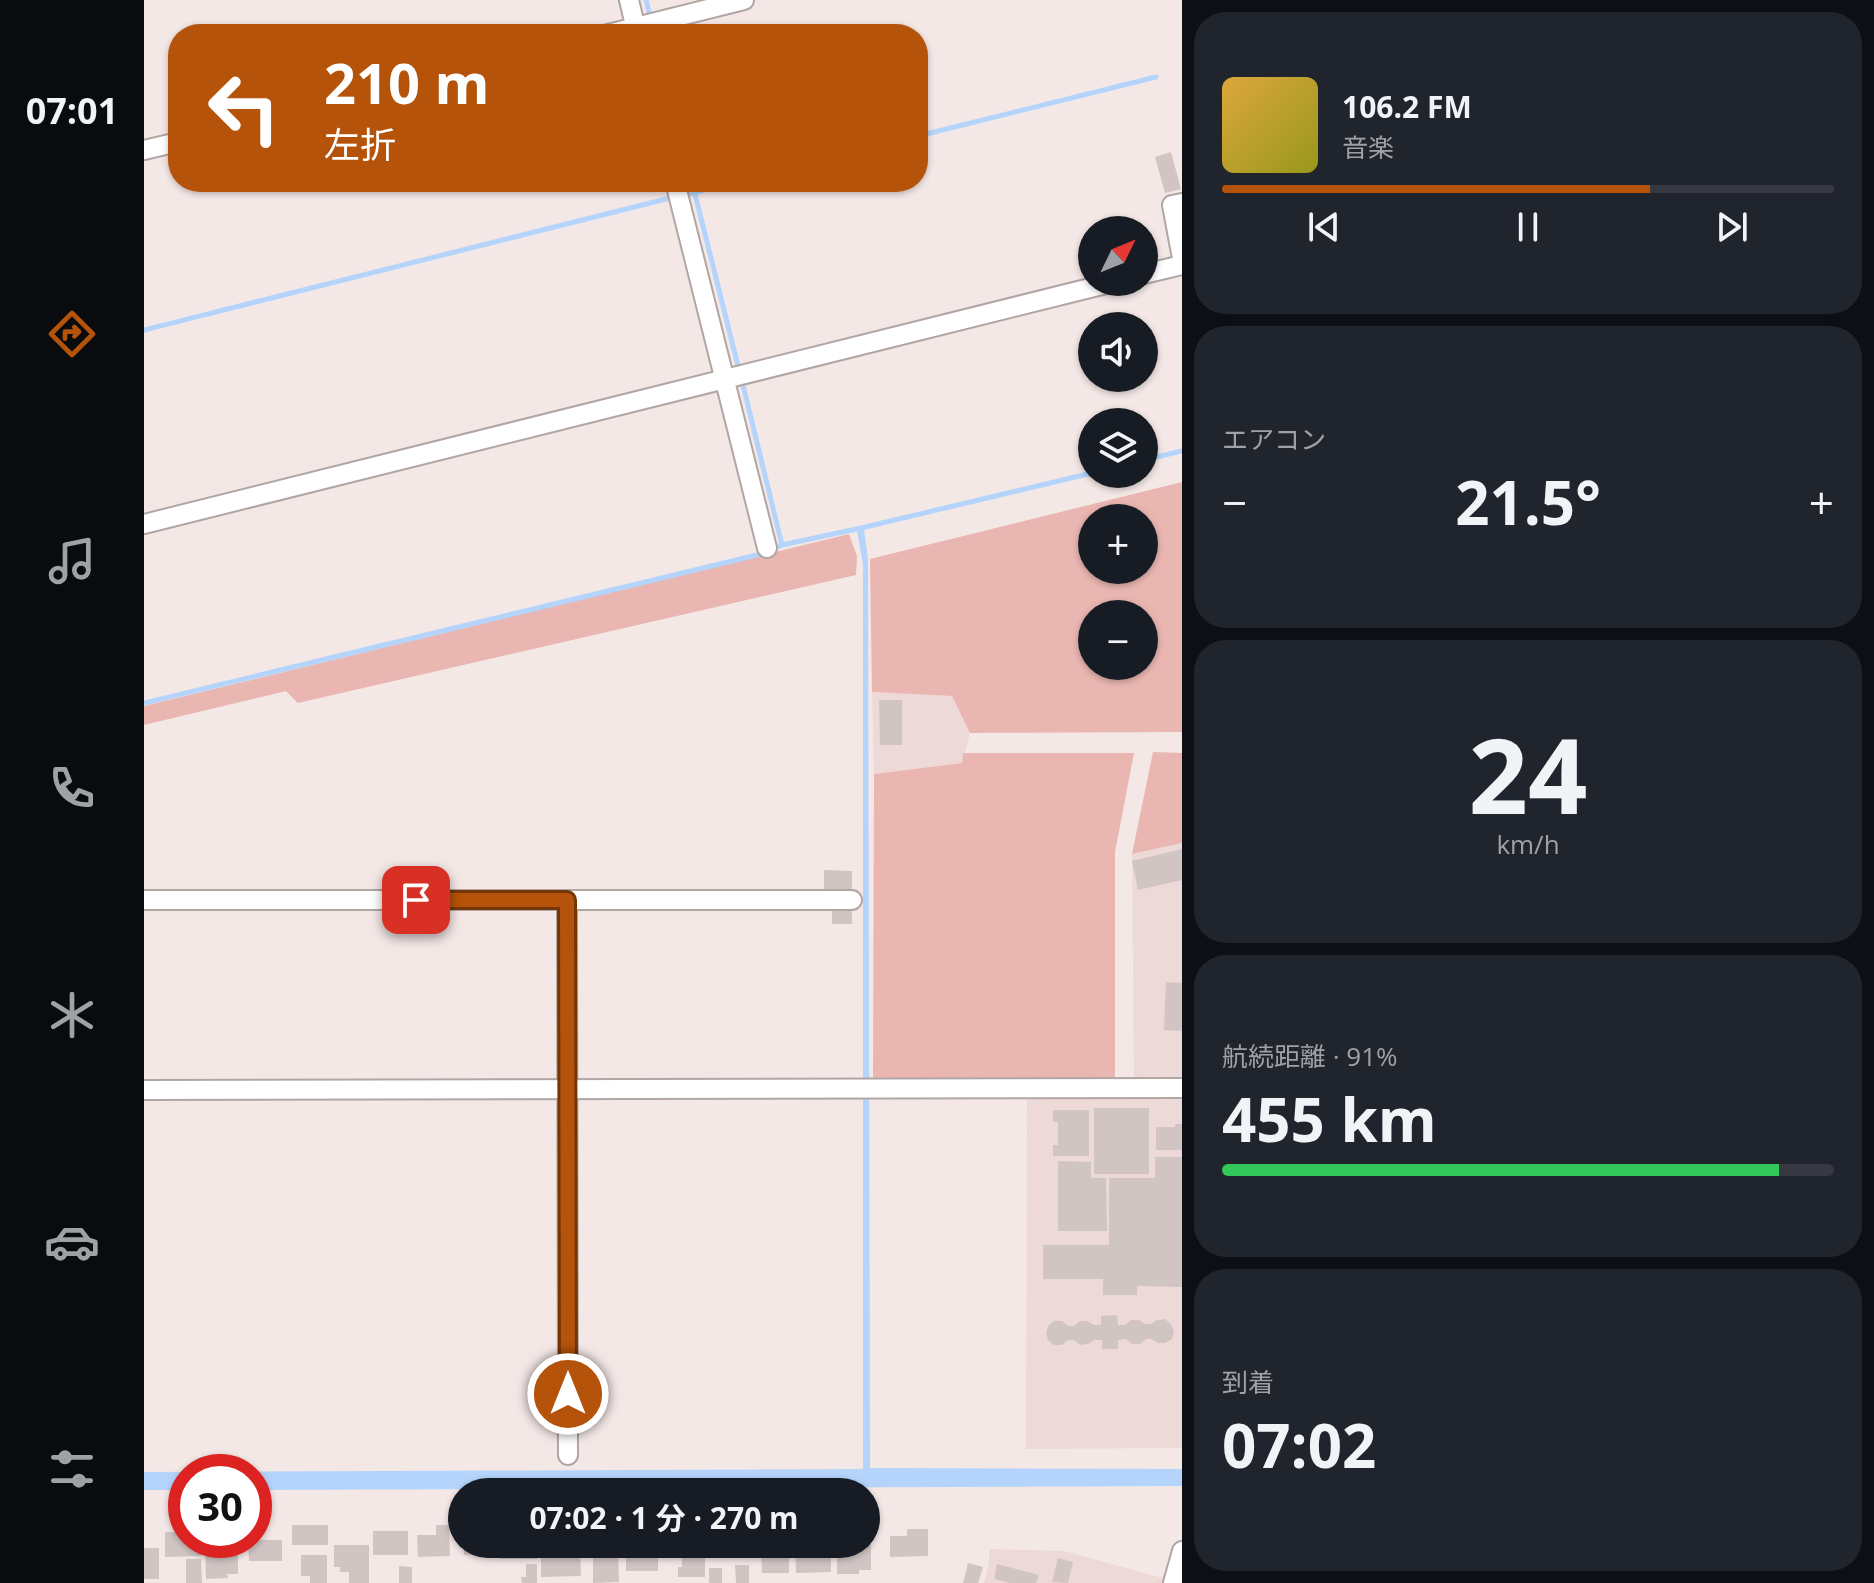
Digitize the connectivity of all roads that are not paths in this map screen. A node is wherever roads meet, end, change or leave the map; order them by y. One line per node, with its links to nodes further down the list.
1 (629, 0): 3 (street)
2 (744, 0): 4 (street)
3 (634, 24)
4 (660, 24)
5 (168, 144): 6 (street)
6 (144, 150)
7 (678, 192): 13 (street)
8 (1182, 203): 9 (street)
9 (1182, 258)
10 (1182, 265): 11 (street)
11 (1158, 271)
12 (1078, 291): 13 (street)
13 (725, 379): 14 (street); 15 (street)
14 (144, 524)
15 (767, 548)
16 (144, 900): 17 (street)
17 (567, 900): 18 (street); 20 (street)
18 (852, 900)
19 (1182, 1088): 20 (street)
20 (568, 1089): 21 (street); 22 (street)
21 (144, 1090)
22 (568, 1455)
23 (1182, 1551): 24 (street)
24 (1173, 1583)

